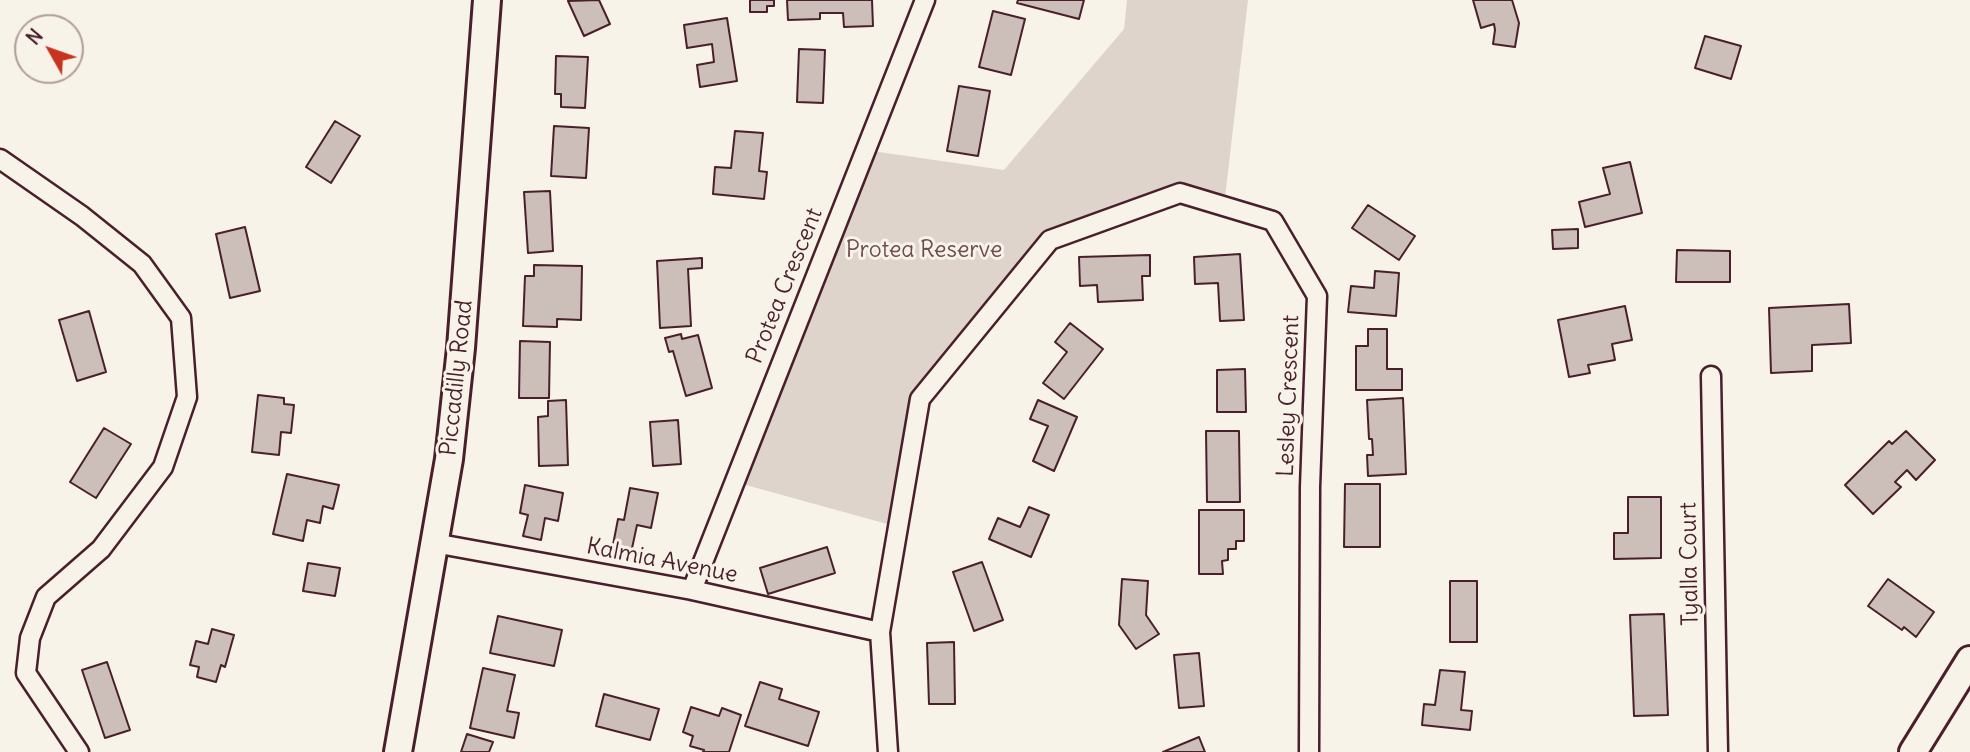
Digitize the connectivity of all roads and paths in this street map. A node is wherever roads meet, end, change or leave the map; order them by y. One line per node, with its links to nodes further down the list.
1 (487, 0): 5 (main road, Piccadilly Road)
2 (925, 0): 6 (street, Protea Crescent)
3 (0, 159): 9 (street)
4 (1711, 376): 13 (street, Tyalla Court)
5 (434, 543): 6 (street, Kalmia Avenue); 10 (main road, Piccadilly Road)
6 (692, 590): 7 (street, Kalmia Avenue)
7 (880, 632): 11 (street, Lesley Crescent); 12 (street, Lesley Crescent)
8 (1970, 660): 14 (main road)
9 (79, 752)
10 (398, 752)
11 (888, 752)
12 (1309, 752)
13 (1718, 752)
14 (1913, 752)

